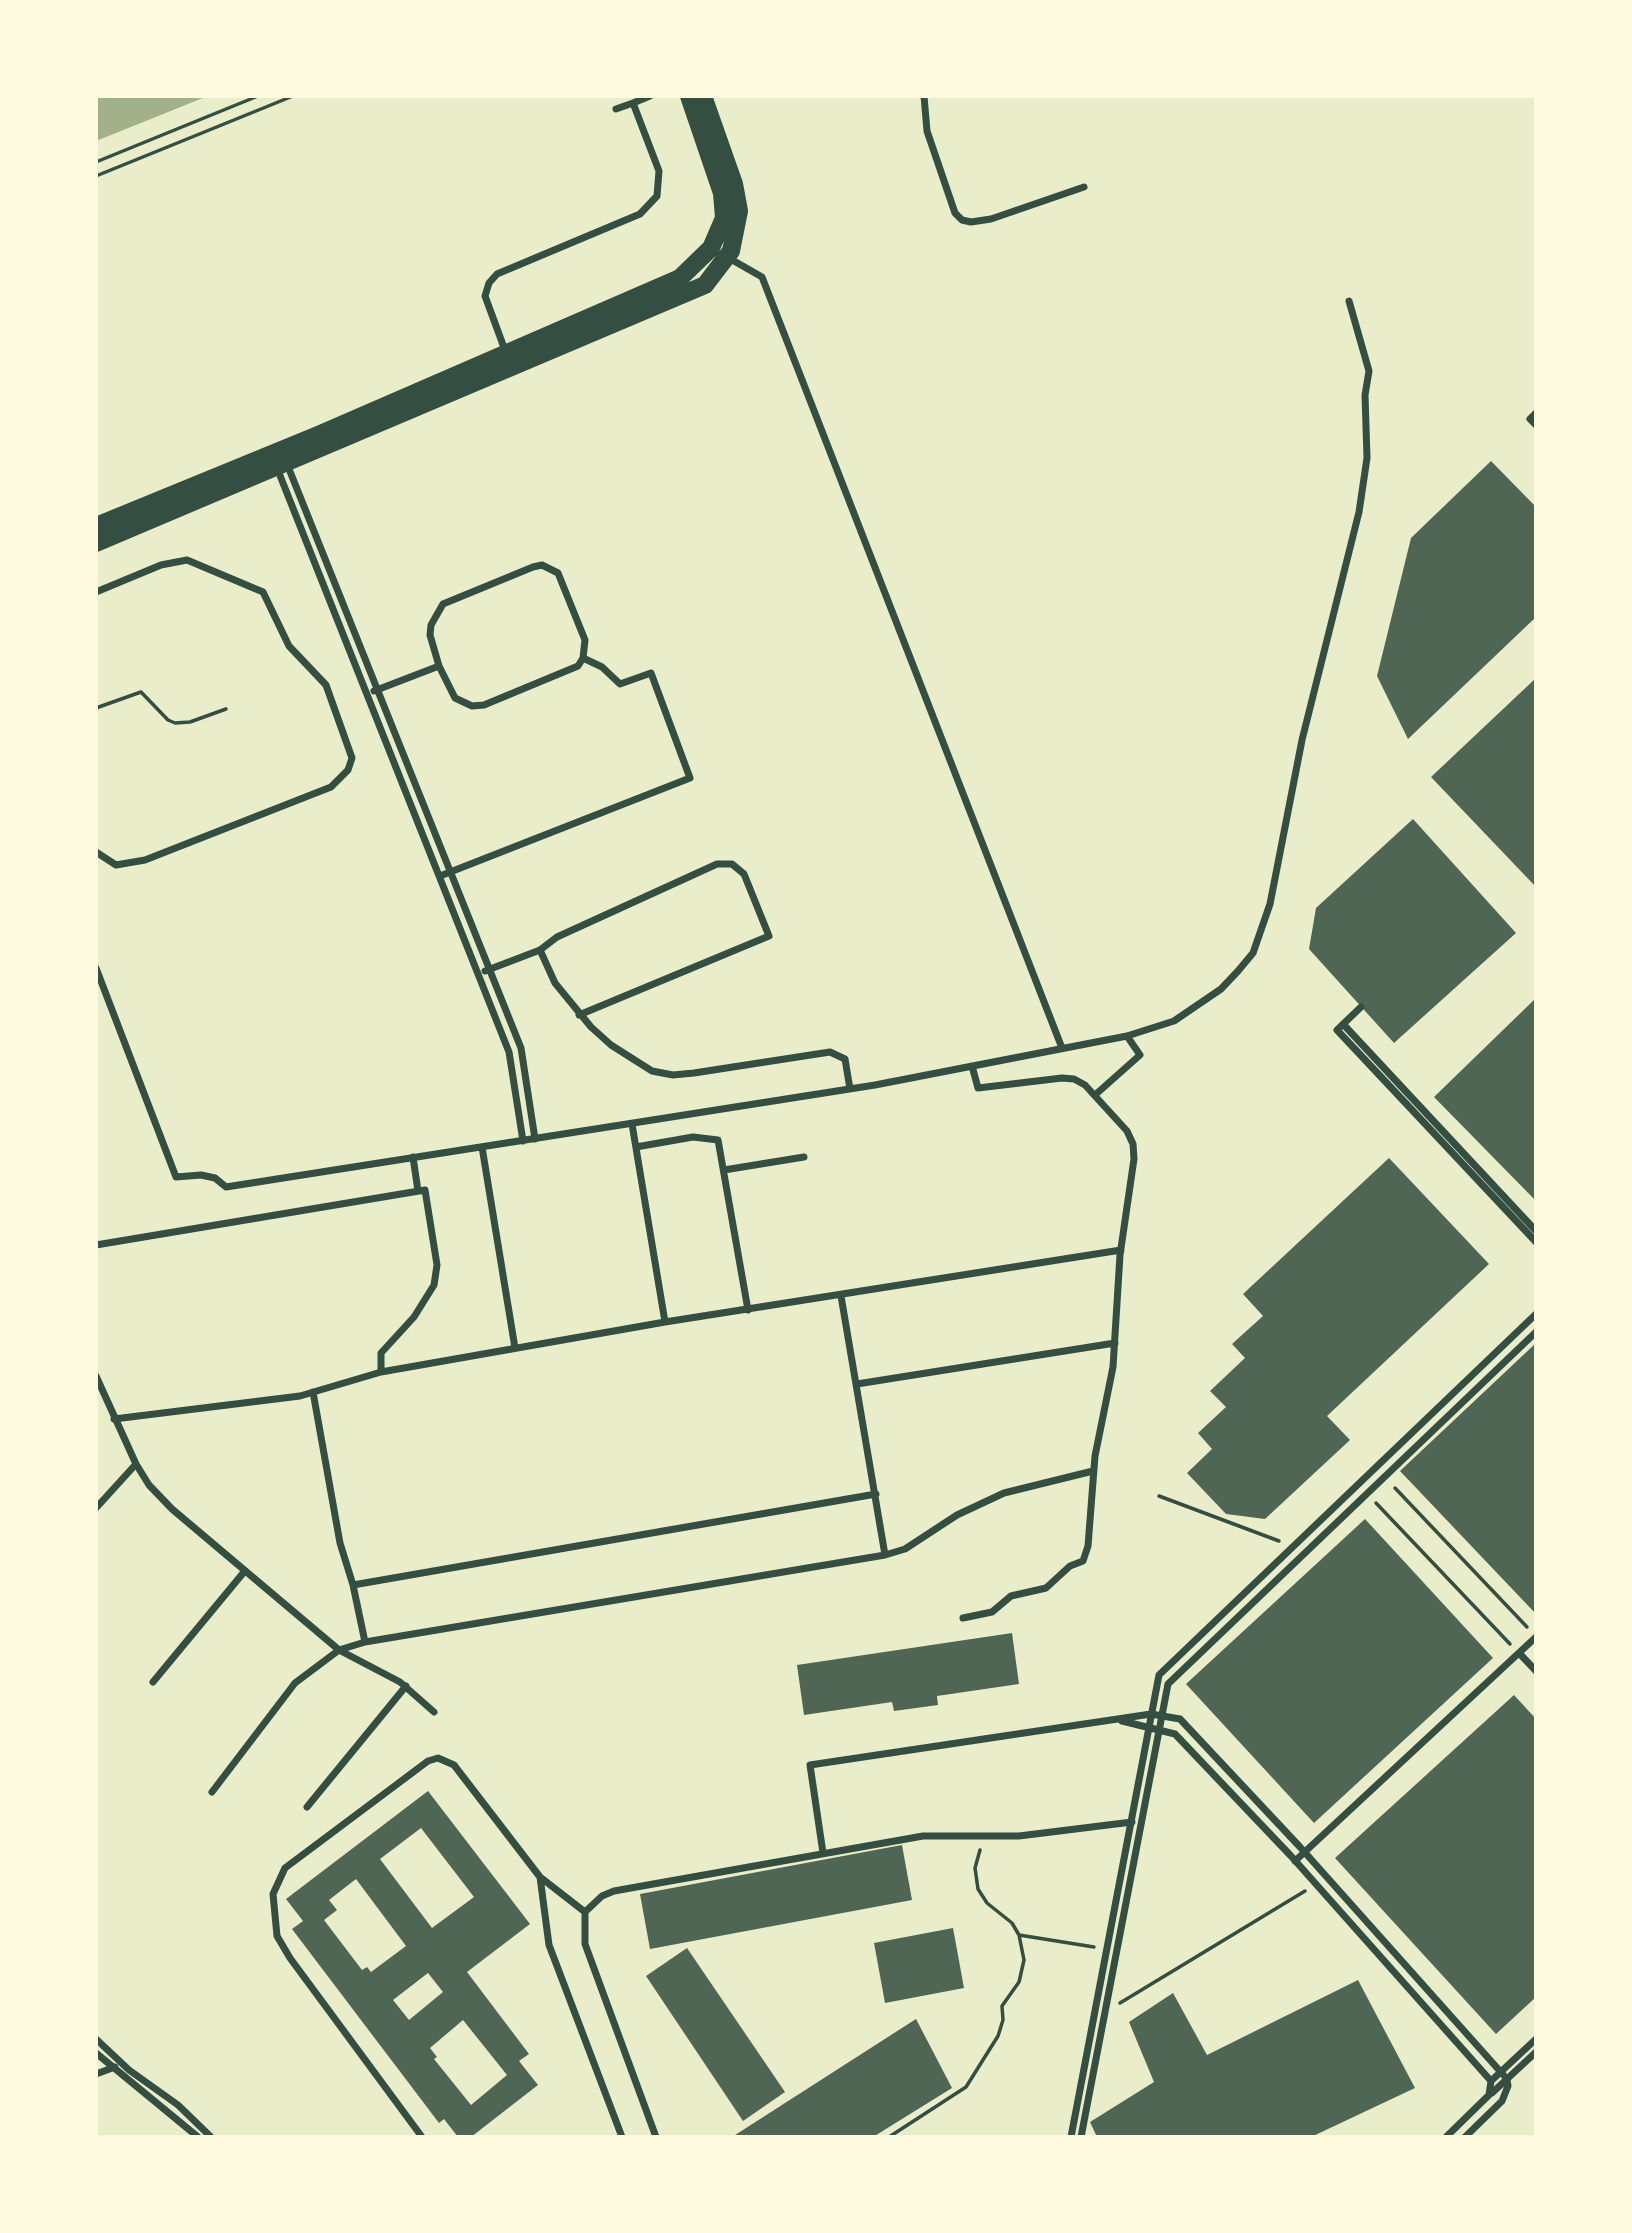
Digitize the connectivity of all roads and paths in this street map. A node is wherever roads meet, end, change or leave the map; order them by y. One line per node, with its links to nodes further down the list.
1 (258, 96): 9 (path)
2 (293, 96): 10 (path)
3 (650, 96): 7 (street)
4 (689, 96): 12 (main road)
5 (703, 96): 13 (main road)
6 (927, 97): 11 (street)
7 (633, 103): 8 (street); 15 (street)
8 (616, 109)
9 (96, 162)
10 (96, 176)
11 (1084, 187)
12 (711, 247): 13 (street); 15 (main road)
13 (727, 257): 18 (main road); 39 (street)
14 (1349, 301): 38 (street)
15 (506, 354): 18 (main road)
16 (1536, 413): 17 (street)
17 (1536, 425)
18 (279, 459): 19 (main road); 20 (main road); 24 (street); 25 (street)
19 (96, 526)
20 (96, 543)
21 (96, 592): 28 (street)
22 (583, 658): 23 (street); 23 (street); 29 (street)
23 (439, 666): 24 (street)
24 (377, 690): 25 (street); 29 (street)
25 (367, 694): 30 (street)
26 (96, 708): 27 (path)
27 (226, 709)
28 (96, 852)
29 (450, 872): 30 (street); 33 (street)
30 (440, 876): 34 (street)
31 (540, 950): 33 (street); 36 (street); 36 (street)
32 (96, 968): 48 (street)
33 (489, 969): 34 (street); 44 (street)
34 (478, 974): 45 (street)
35 (1361, 1007): 37 (street)
36 (579, 1015): 41 (street)
37 (1340, 1027): 52 (street); 53 (street)
38 (1127, 1036): 39 (street); 42 (street)
39 (1062, 1048): 40 (street)
40 (972, 1066): 41 (street); 42 (street)
41 (850, 1089): 43 (street)
42 (1095, 1095): 55 (street)
43 (632, 1124): 44 (street); 47 (street)
44 (535, 1139): 45 (street)
45 (523, 1140): 46 (street)
46 (482, 1147): 48 (street); 62 (street)
47 (636, 1147): 50 (street); 59 (street)
48 (413, 1157): 51 (street)
49 (804, 1157): 50 (street)
50 (724, 1170): 57 (street)
51 (418, 1191): 54 (street); 63 (street)
52 (1536, 1231)
53 (1536, 1242)
54 (96, 1244)
55 (1121, 1250): 56 (street); 61 (street)
56 (841, 1296): 57 (street); 65 (street)
57 (748, 1310): 59 (street)
58 (1536, 1314): 69 (street)
59 (665, 1322): 62 (street)
60 (1536, 1332): 71 (street)
61 (1115, 1343): 65 (street); 70 (street)
62 (515, 1348): 63 (street)
63 (381, 1372): 66 (street)
64 (96, 1376): 67 (street)
65 (857, 1384): 73 (street)
66 (313, 1392): 67 (street); 80 (street)
67 (114, 1419): 68 (street)
68 (136, 1464): 76 (street); 79 (street)
69 (1376, 1468): 71 (street); 72 (street)
70 (1093, 1471): 78 (street); 81 (street)
71 (1384, 1477): 74 (street); 82 (path)
72 (1358, 1485): 74 (street); 77 (street)
73 (876, 1494): 78 (street); 80 (street)
74 (1367, 1494): 86 (path); 92 (street)
75 (1160, 1496): 77 (path)
76 (96, 1508)
77 (1294, 1546): 91 (street)
78 (885, 1555): 84 (street)
79 (244, 1572): 85 (street); 88 (street)
80 (353, 1585): 84 (street)
81 (963, 1618)
82 (1530, 1630)
83 (1536, 1637): 86 (street)
84 (365, 1642): 85 (street)
85 (340, 1650): 89 (street); 96 (street)
86 (1519, 1653): 87 (street); 102 (street)
87 (1536, 1671)
88 (153, 1682)
89 (406, 1686): 90 (street); 97 (street)
90 (434, 1712)
91 (1151, 1714): 92 (street); 93 (street); 94 (street)
92 (1161, 1716): 95 (street); 102 (street)
93 (1118, 1720): 94 (street); 101 (street)
94 (1148, 1728): 95 (street); 98 (street)
95 (1158, 1731): 99 (street); 103 (street)
96 (212, 1792)
97 (307, 1807)
98 (1129, 1822): 99 (street); 100 (street); 109 (street)
99 (1140, 1822): 110 (street)
100 (983, 1837): 101 (street); 108 (path)
101 (823, 1853): 107 (street)
102 (1304, 1853): 103 (street); 105 (street)
103 (1295, 1861): 106 (street)
104 (540, 1877): 107 (street); 128 (street); 129 (street)
105 (1326, 1878): 106 (street); 121 (street)
106 (1316, 1884): 110 (path); 124 (street)
107 (585, 1912): 130 (street)
108 (1019, 1935): 109 (path); 131 (path)
109 (1106, 1949): 111 (street)
110 (1103, 2014): 111 (street); 133 (street)
111 (1093, 2020): 132 (street)
112 (96, 2039): 116 (street)
113 (1536, 2039): 121 (street)
114 (1536, 2052): 123 (street)
115 (96, 2053): 117 (street)
116 (116, 2058): 117 (street); 118 (street)
117 (106, 2062): 119 (street); 120 (street)
118 (123, 2064): 120 (street); 127 (street)
119 (96, 2065)
120 (113, 2068): 122 (street); 126 (street)
121 (1501, 2071): 123 (street); 124 (street)
122 (96, 2074)
123 (1507, 2079): 125 (street); 135 (street)
124 (1491, 2081): 125 (street)
125 (1489, 2095): 134 (street)
126 (198, 2137)
127 (211, 2137)
128 (422, 2137)
129 (622, 2137)
130 (656, 2137)
131 (889, 2137)
132 (1072, 2137)
133 (1081, 2137)
134 (1446, 2137)
135 (1465, 2137)

